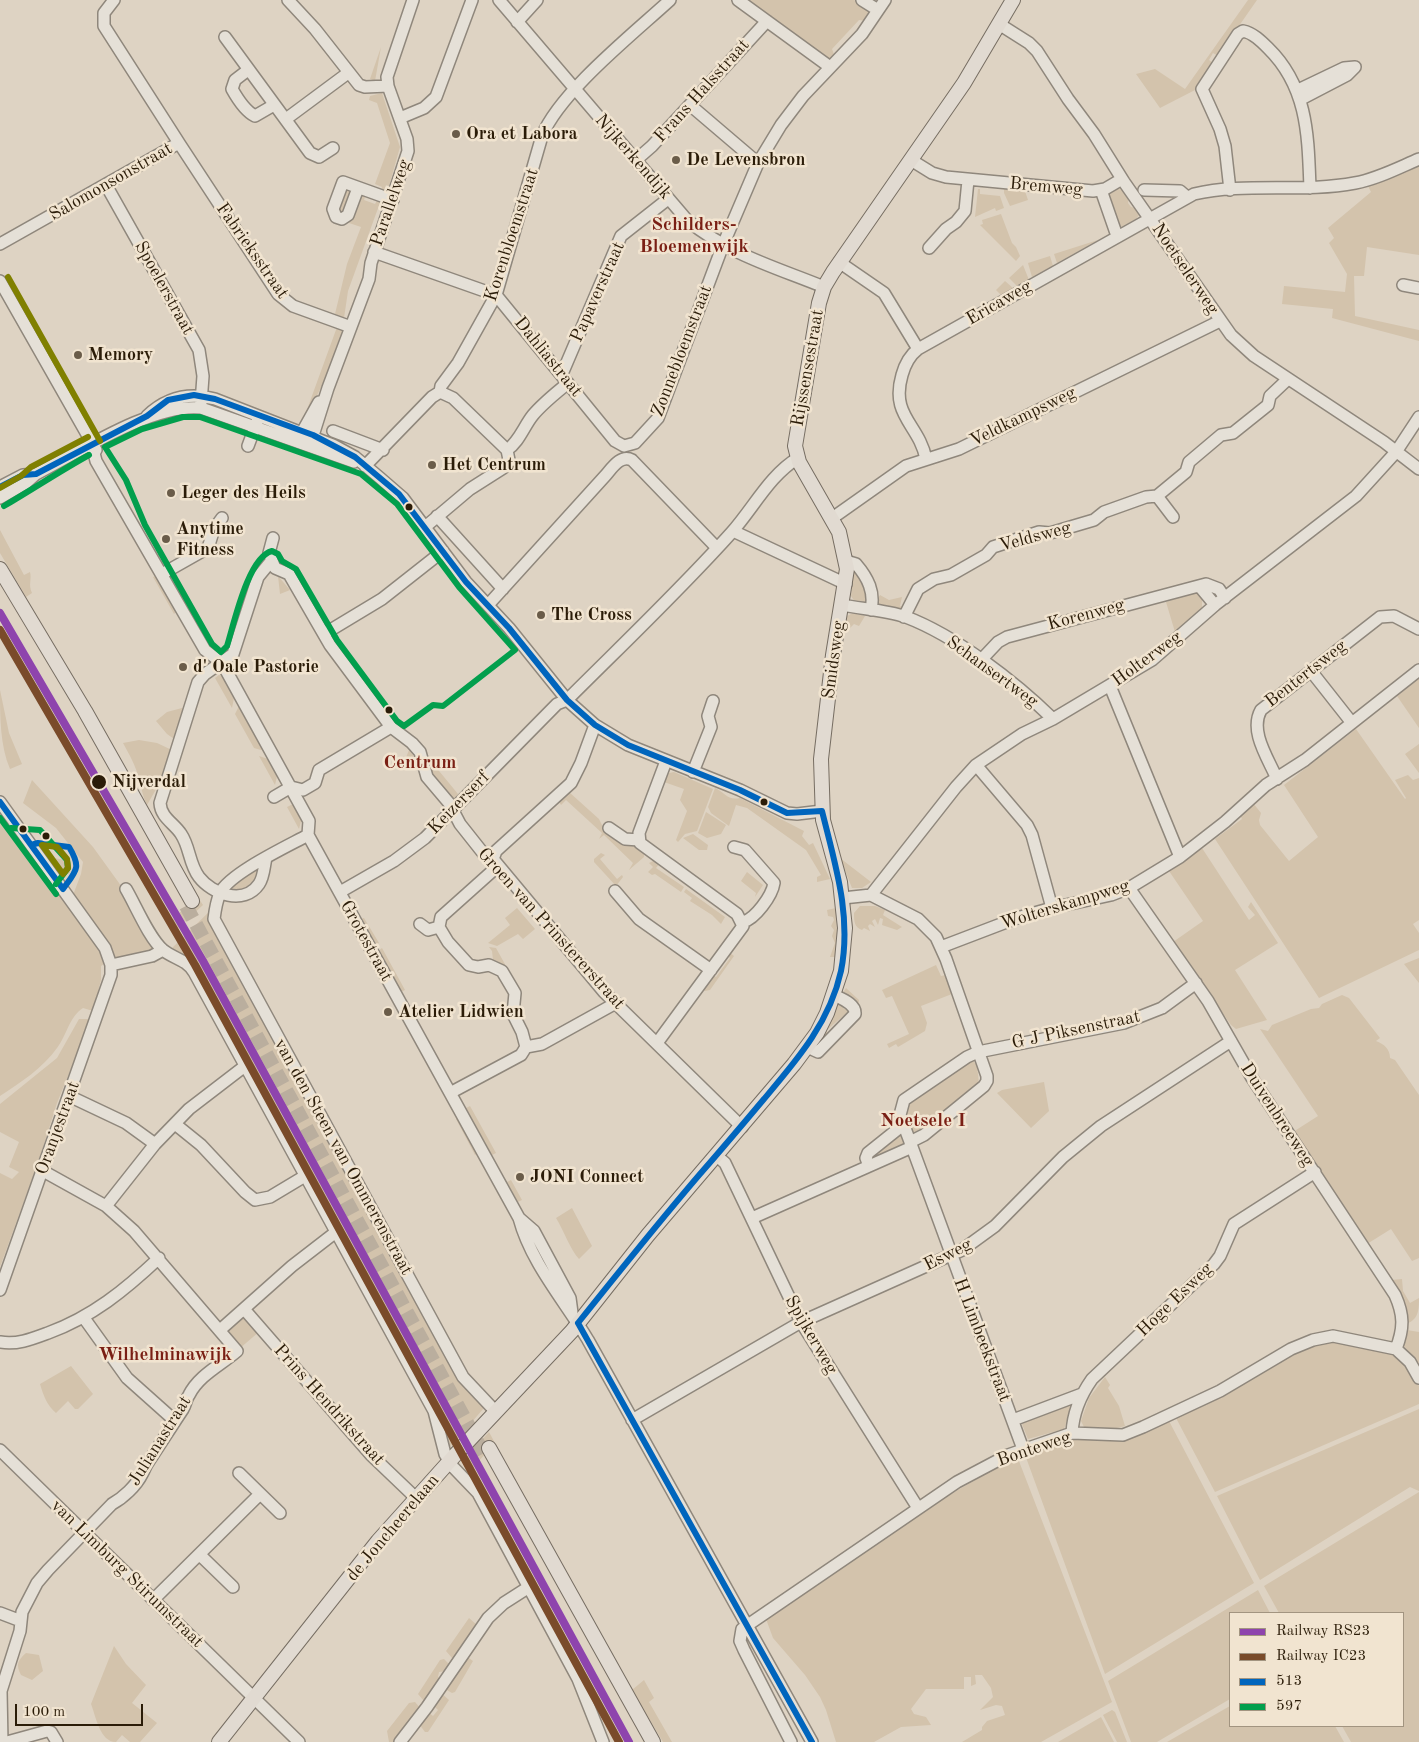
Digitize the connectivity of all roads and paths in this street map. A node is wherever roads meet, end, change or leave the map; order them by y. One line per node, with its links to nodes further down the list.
1 (114, 0): 26 (street, Salomonsonstraat)
2 (288, 0): 19 (street)
3 (412, 0): 20 (street, Parallelweg)
4 (472, 0): 24 (street)
5 (499, 0): 14 (street, Nijkerkendijk)
6 (537, 0): 14 (street)
7 (670, 0): 21 (street, Korenbloemstraat)
8 (738, 0): 13 (street)
9 (862, 0): 12 (street)
10 (885, 0): 12 (street, Zonnebloemstraat)
11 (1013, 0): 15 (main road, Rijssensestraat)
12 (878, 10): 17 (street, Zonnebloemstraat)
13 (766, 21): 17 (street); 23 (street, Frans Halsstraat)
14 (517, 22): 21 (street, Nijkerkendijk)
15 (999, 24): 30 (main road, Rijssensestraat); 32 (street, Noetselerweg)
16 (225, 37): 18 (street)
17 (830, 67): 31 (street, Zonnebloemstraat)
18 (248, 70): 22 (street); 22 (street)
19 (348, 73): 20 (street); 25 (street)
20 (388, 86): 24 (street, Parallelweg)
21 (575, 89): 29 (street, Nijkerkendijk); 54 (street, Korenbloemstraat)
22 (274, 104): 25 (street)
23 (690, 105): 29 (street, Frans Halsstraat); 31 (street)
24 (400, 118): 42 (street, Parallelweg)
25 (286, 119): 27 (street)
26 (179, 143): 34 (street, Salomonsonstraat); 56 (street, Fabrieksstraat)
27 (333, 148)
28 (1419, 159): 36 (street, Ericaweg)
29 (636, 160): 41 (street, Nijkerkendijk)
30 (911, 160): 33 (street, Bremweg); 49 (main road, Rijssensestraat)
31 (758, 163): 46 (street, Zonnebloemstraat)
32 (1122, 179): 37 (street, Bremweg); 43 (street, Noetselerweg)
33 (968, 180): 37 (street, Bremweg); 47 (street)
34 (106, 185): 45 (street, Salomonsonstraat); 61 (street, Spoelerstraat)
35 (358, 188): 42 (street)
36 (1310, 188): 39 (street, Ericaweg); 39 (street)
37 (1101, 190): 44 (street)
38 (1144, 190): 40 (street, Ericaweg)
39 (1230, 190): 40 (street, Ericaweg)
40 (1187, 197): 43 (street, Ericaweg)
41 (668, 198): 46 (street, Nijkerkendijk); 58 (street, Papaverstraat)
42 (392, 200): 48 (street, Parallelweg)
43 (1150, 218): 44 (street, Ericaweg); 55 (street, Noetselerweg)
44 (1117, 236): 57 (street, Ericaweg)
45 (0, 244)
46 (723, 245): 52 (street, Nijkerkendijk); 72 (street, Zonnebloemstraat)
47 (929, 248)
48 (373, 257): 54 (street); 56 (street, Parallelweg)
49 (839, 262): 52 (main road, Rijssensestraat); 57 (street)
50 (0, 281): 68 (street, Grotestraat)
51 (1403, 285): 53 (street)
52 (824, 287): 74 (main road, Rijssensestraat)
53 (1419, 288)
54 (496, 295): 58 (street, Dahliastraat); 60 (street, Korenbloemstraat)
55 (1220, 321): 59 (street, Noetselerweg); 75 (street, Veldkampsweg)
56 (351, 327): 67 (street, Parallelweg)
57 (918, 349): 75 (street, Ericaweg)
58 (565, 378): 71 (street, Papaverstraat); 72 (street, Dahliastraat)
59 (1288, 379): 73 (street, Noetselerweg); 80 (street, Veldsweg)
60 (440, 392): 70 (street, Korenbloemstraat); 71 (street)
61 (201, 396): 62 (street, Spoelerstraat); 63 (street); 65 (street)
62 (201, 408): 63 (street); 65 (street)
63 (147, 416): 68 (street)
64 (1419, 416): 73 (street, Holterweg)
65 (257, 421): 67 (street); 69 (street)
66 (333, 431): 70 (street)
67 (306, 438): 76 (street)
68 (92, 445): 78 (street); 94 (street, Grotestraat)
69 (248, 446)
70 (383, 450): 76 (street, Korenbloemstraat)
71 (507, 450): 82 (street, Papaverstraat)
72 (626, 452): 89 (street, Dahliastraat); 98 (street, Zonnebloemstraat)
73 (1396, 452): 77 (street, Noetselerweg); 99 (street, Holterweg)
74 (798, 458): 85 (main road, Smidsweg); 87 (street)
75 (926, 459): 85 (street, Veldkampsweg)
76 (365, 466): 86 (street)
77 (1419, 469)
78 (36, 474): 79 (street); 81 (street)
79 (0, 487)
80 (1157, 496): 83 (street); 104 (street, Veldsweg)
81 (0, 498)
82 (437, 516): 86 (street, Papaverstraat); 98 (street)
83 (1173, 516)
84 (222, 518): 94 (street)
85 (831, 519): 92 (main road, Smidsweg)
86 (425, 527): 90 (street)
87 (732, 531): 89 (street); 96 (street)
88 (273, 538): 91 (street)
89 (717, 548): 114 (street)
90 (443, 551): 100 (street); 108 (street)
91 (272, 560): 107 (street); 108 (street, Groen van Prinstererstraat)
92 (846, 562): 96 (main road, Smidsweg); 103 (street, Smidsweg)
93 (0, 569): 95 (main road)
94 (162, 574): 110 (street, Grotestraat)
95 (0, 582)
96 (846, 584): 102 (main road, Smidsweg)
97 (1200, 586): 99 (street); 101 (street); 109 (street, Korenweg)
98 (503, 589): 100 (street, Zonnebloemstraat)
99 (1225, 598): 101 (street, Holterweg)
100 (488, 605): 114 (street)
101 (1215, 605): 113 (street, Holterweg)
102 (842, 606): 103 (street, Schansertweg); 128 (main road, Smidsweg)
103 (871, 610): 104 (street, Schansertweg)
104 (904, 617): 109 (street, Schansertweg)
105 (254, 626): 107 (street)
106 (1419, 629): 112 (street, Bentertsweg)
107 (242, 630): 110 (street)
108 (324, 634): 119 (street, Groen van Prinstererstraat)
109 (981, 660): 116 (street, Schansertweg)
110 (222, 663): 124 (street, Grotestraat); 140 (street)
111 (1419, 670): 117 (street)
112 (1311, 671): 117 (street); 123 (street, Bentertsweg)
113 (1110, 686): 116 (street, Holterweg); 133 (street)
114 (567, 700): 118 (street); 127 (street, Keizerserf)
115 (713, 700): 122 (street)
116 (1053, 719): 121 (street, Holterweg)
117 (1352, 724): 123 (street)
118 (595, 725): 120 (street); 135 (street)
119 (391, 727): 124 (street); 127 (street, Groen van Prinstererstraat)
120 (666, 761): 122 (street); 131 (street)
121 (976, 765): 141 (street, Holterweg); 143 (street)
122 (693, 772): 128 (street)
123 (1277, 779): 133 (street, Wolterskampweg)
124 (291, 788): 125 (street); 130 (street, Grotestraat)
125 (274, 797)
126 (0, 802): 149 (street)
127 (452, 810): 135 (street, Groen van Prinstererstraat); 139 (street, Keizerserf)
128 (818, 812): 142 (main road, Smidsweg)
129 (609, 828): 131 (street)
130 (308, 835): 134 (street); 139 (street, Grotestraat)
131 (638, 840): 144 (street)
132 (734, 847): 144 (street)
133 (1180, 857): 136 (street, Wolterskampweg)
134 (266, 858): 140 (street); 140 (street)
135 (496, 863): 146 (street); 153 (street, Groen van Prinstererstraat)
136 (1129, 888): 143 (street, Wolterskampweg); 151 (street, Duivenbreeweg)
137 (126, 889): 148 (street)
138 (615, 891): 150 (street)
139 (340, 892): 160 (street, Grotestraat)
140 (220, 893): 187 (street, van den Steen van Ommerenstraat)
141 (871, 895): 142 (street); 147 (street)
142 (843, 898): 152 (main road, Smidsweg)
143 (1052, 908): 147 (street, Wolterskampweg)
144 (743, 922): 150 (street)
145 (420, 924): 146 (street)
146 (439, 927): 156 (street)
147 (941, 946): 158 (street)
148 (163, 950): 149 (street); 159 (street)
149 (111, 965): 161 (street, Oranjestraat)
150 (711, 970): 155 (street)
151 (1196, 983): 154 (street, Duivenbreeweg); 158 (street, G J Piksenstraat)
152 (834, 995): 157 (main road, Smidsweg); 157 (street)
153 (616, 1004): 155 (street, Groen van Prinstererstraat); 156 (street)
154 (1231, 1041): 170 (street, Duivenbreeweg); 175 (street, Esweg)
155 (657, 1043): 164 (street, Groen van Prinstererstraat)
156 (526, 1047): 160 (street)
157 (807, 1047): 164 (main road, Smidsweg)
158 (978, 1052): 163 (street, G J Piksenstraat); 166 (street)
159 (245, 1066): 162 (street); 171 (street)
160 (450, 1093): 180 (street, Grotestraat)
161 (69, 1096): 165 (street); 169 (street, Oranjestraat)
162 (175, 1124): 165 (street); 171 (street)
163 (903, 1124): 166 (street, G J Piksenstraat); 168 (street)
164 (742, 1126): 167 (main road, Smidsweg)
165 (155, 1144): 172 (street)
166 (911, 1144): 168 (street); 175 (street, H Limbeekstraat)
167 (717, 1156): 173 (street, Spijkerweg); 180 (main road, Smidsweg)
168 (869, 1166): 173 (street)
169 (42, 1171): 172 (street); 177 (street, Oranjestraat)
170 (1315, 1172): 184 (street, Duivenbreeweg); 186 (street, Hoge Esweg)
171 (305, 1176): 174 (street)
172 (106, 1206): 176 (street)
173 (752, 1218): 181 (street, Spijkerweg)
174 (336, 1232): 178 (street); 194 (street)
175 (950, 1256): 181 (street, Esweg); 190 (street, H Limbeekstraat)
176 (159, 1258): 179 (street); 182 (street)
177 (0, 1290)
178 (244, 1309): 182 (street); 197 (street, Prins Hendrikstraat)
179 (84, 1318): 183 (street); 188 (street)
180 (575, 1319): 187 (main road, de Joncheerelaan); 189 (street, Grotestraat)
181 (801, 1322): 189 (street, Esweg); 198 (street, Spijkerweg)
182 (220, 1330): 188 (street, Julianastraat)
183 (0, 1342)
184 (1396, 1349): 185 (street); 191 (street, Bonteweg)
185 (1419, 1378)
186 (1082, 1394): 190 (street); 191 (street, Hoge Esweg)
187 (496, 1412): 194 (main road, de Joncheerelaan)
188 (174, 1420): 200 (street, Julianastraat)
189 (632, 1420): 207 (street, Grotestraat)
190 (1013, 1420): 192 (street, H Limbeekstraat)
191 (1072, 1433): 192 (street, Bonteweg)
192 (1023, 1449): 198 (street, Bonteweg)
193 (0, 1450): 200 (street, van Limburg Stirumstraat)
194 (450, 1463): 197 (main road, de Joncheerelaan); 203 (street)
195 (239, 1473): 196 (street)
196 (260, 1494): 199 (street); 201 (street)
197 (414, 1496): 209 (main road, de Joncheerelaan)
198 (918, 1508): 207 (street, Bonteweg)
199 (280, 1513)
200 (85, 1533): 204 (street, van Limburg Stirumstraat); 206 (street, Julianastraat)
201 (200, 1555): 202 (street); 204 (street)
202 (233, 1587)
203 (529, 1587): 215 (street); 216 (street)
204 (153, 1600): 209 (street, van Limburg Stirumstraat)
205 (0, 1613): 206 (street)
206 (21, 1621): 208 (street, Julianastraat)
207 (747, 1626): 219 (street); 220 (street, Grotestraat)
208 (1, 1686): 210 (street, Julianastraat)
209 (254, 1698): 213 (main road, de Joncheerelaan); 214 (street, van Limburg Stirumstraat)
210 (2, 1742)
211 (7, 1742): 212 (street)
212 (57, 1742)
213 (219, 1742)
214 (299, 1742)
215 (400, 1742)
216 (603, 1742)
217 (643, 1742): 218 (main road)
218 (653, 1742)
219 (791, 1742)
220 (812, 1742)

